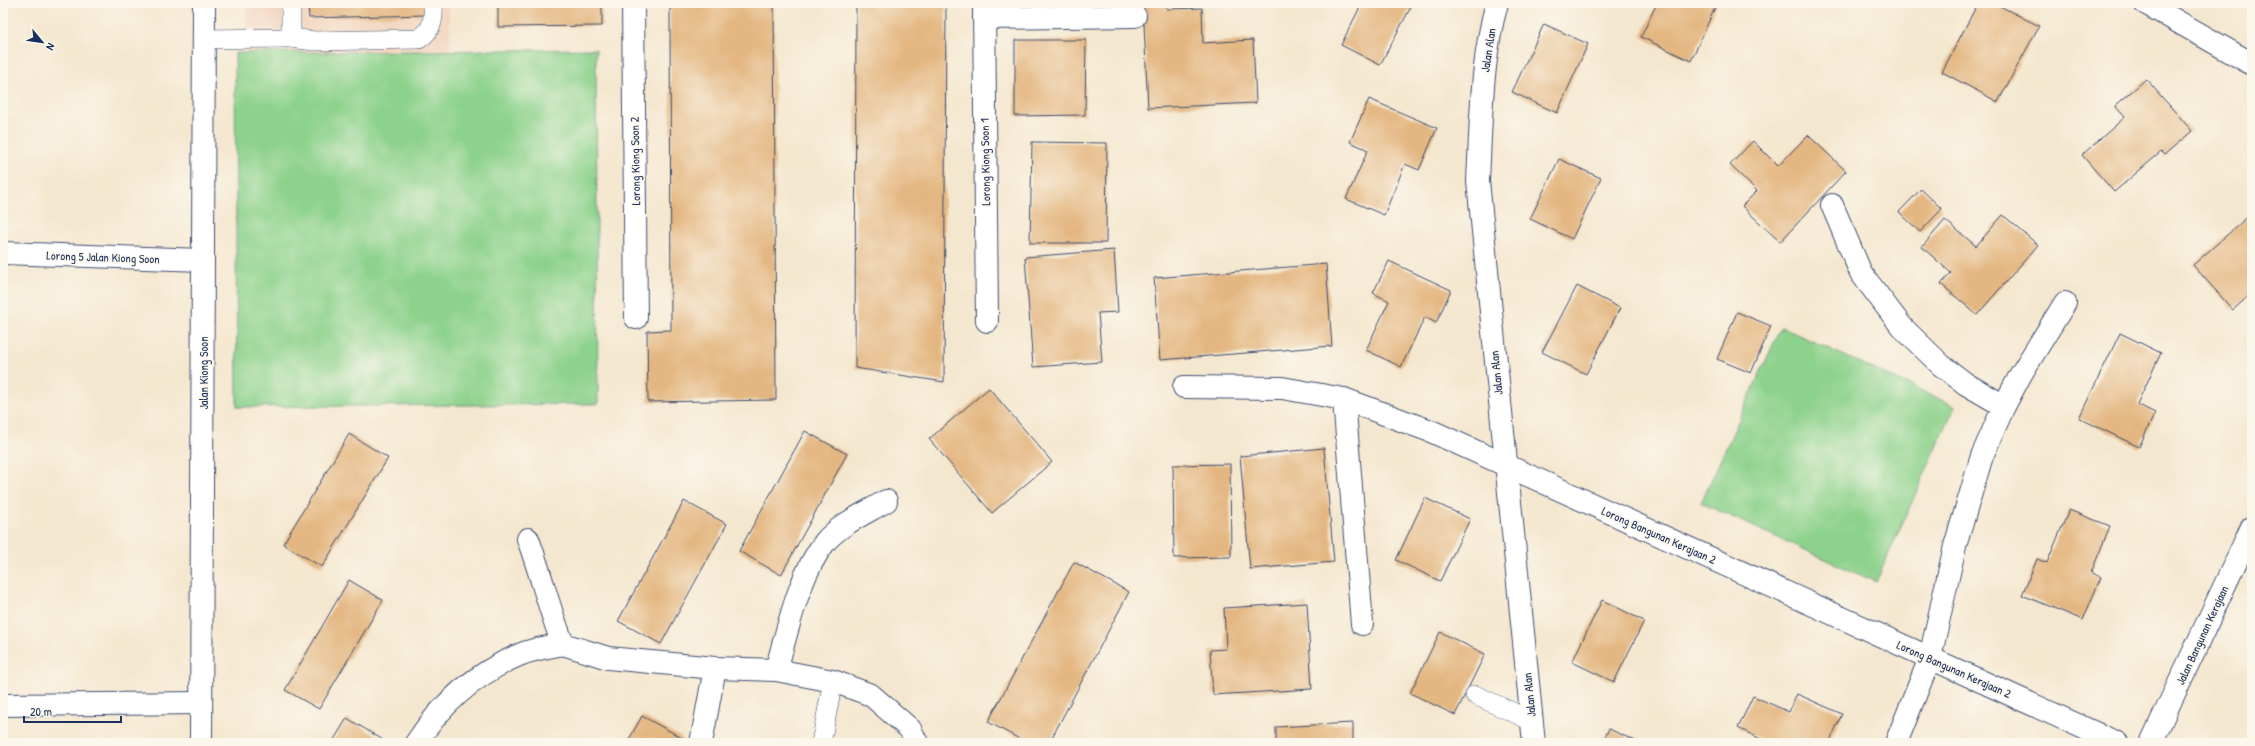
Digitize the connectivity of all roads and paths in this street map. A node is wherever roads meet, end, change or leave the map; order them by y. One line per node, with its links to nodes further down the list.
1 (204, 3): 10 (street, Jalan Kiong Soon)
2 (291, 3): 9 (lane)
3 (433, 3): 9 (lane)
4 (633, 3): 16 (street, Lorong Kiong Soon 2)
5 (1497, 3): 21 (street, Jalan Alan)
6 (2145, 3): 11 (street)
7 (984, 11): 8 (street); 17 (street, Lorong Kiong Soon 1)
8 (1135, 16)
9 (291, 38): 10 (lane)
10 (204, 39): 14 (street, Jalan Kiong Soon)
11 (2252, 64)
12 (1832, 205): 20 (street)
13 (3, 253): 14 (street, Lorong 5 Jalan Kiong Soon)
14 (203, 260): 32 (street, Jalan Kiong Soon)
15 (2065, 303): 20 (street)
16 (636, 318)
17 (987, 321)
18 (1184, 387): 19 (street, Lorong Bangunan Kerajaan 2)
19 (1344, 399): 21 (street, Lorong Bangunan Kerajaan 2); 25 (street)
20 (2004, 406): 27 (street)
21 (1505, 465): 27 (street, Lorong Bangunan Kerajaan 2); 34 (street, Jalan Alan)
22 (886, 501): 29 (street)
23 (528, 539): 26 (street)
24 (2249, 539): 43 (street, Jalan Bangunan Kerajaan)
25 (1362, 624)
26 (563, 644): 28 (street); 36 (street)
27 (1930, 658): 41 (street); 42 (street, Lorong Bangunan Kerajaan 2)
28 (716, 668): 29 (street); 37 (street)
29 (776, 670): 30 (street)
30 (833, 681): 38 (lane); 39 (street)
31 (1475, 695): 34 (lane)
32 (201, 703): 33 (street); 35 (street, Jalan Kiong Soon)
33 (3, 705)
34 (1532, 721): 40 (street, Jalan Alan)
35 (201, 743)
36 (416, 743)
37 (701, 743)
38 (821, 743)
39 (917, 743)
40 (1534, 743)
41 (1896, 743)
42 (2118, 743)
43 (2151, 743)

